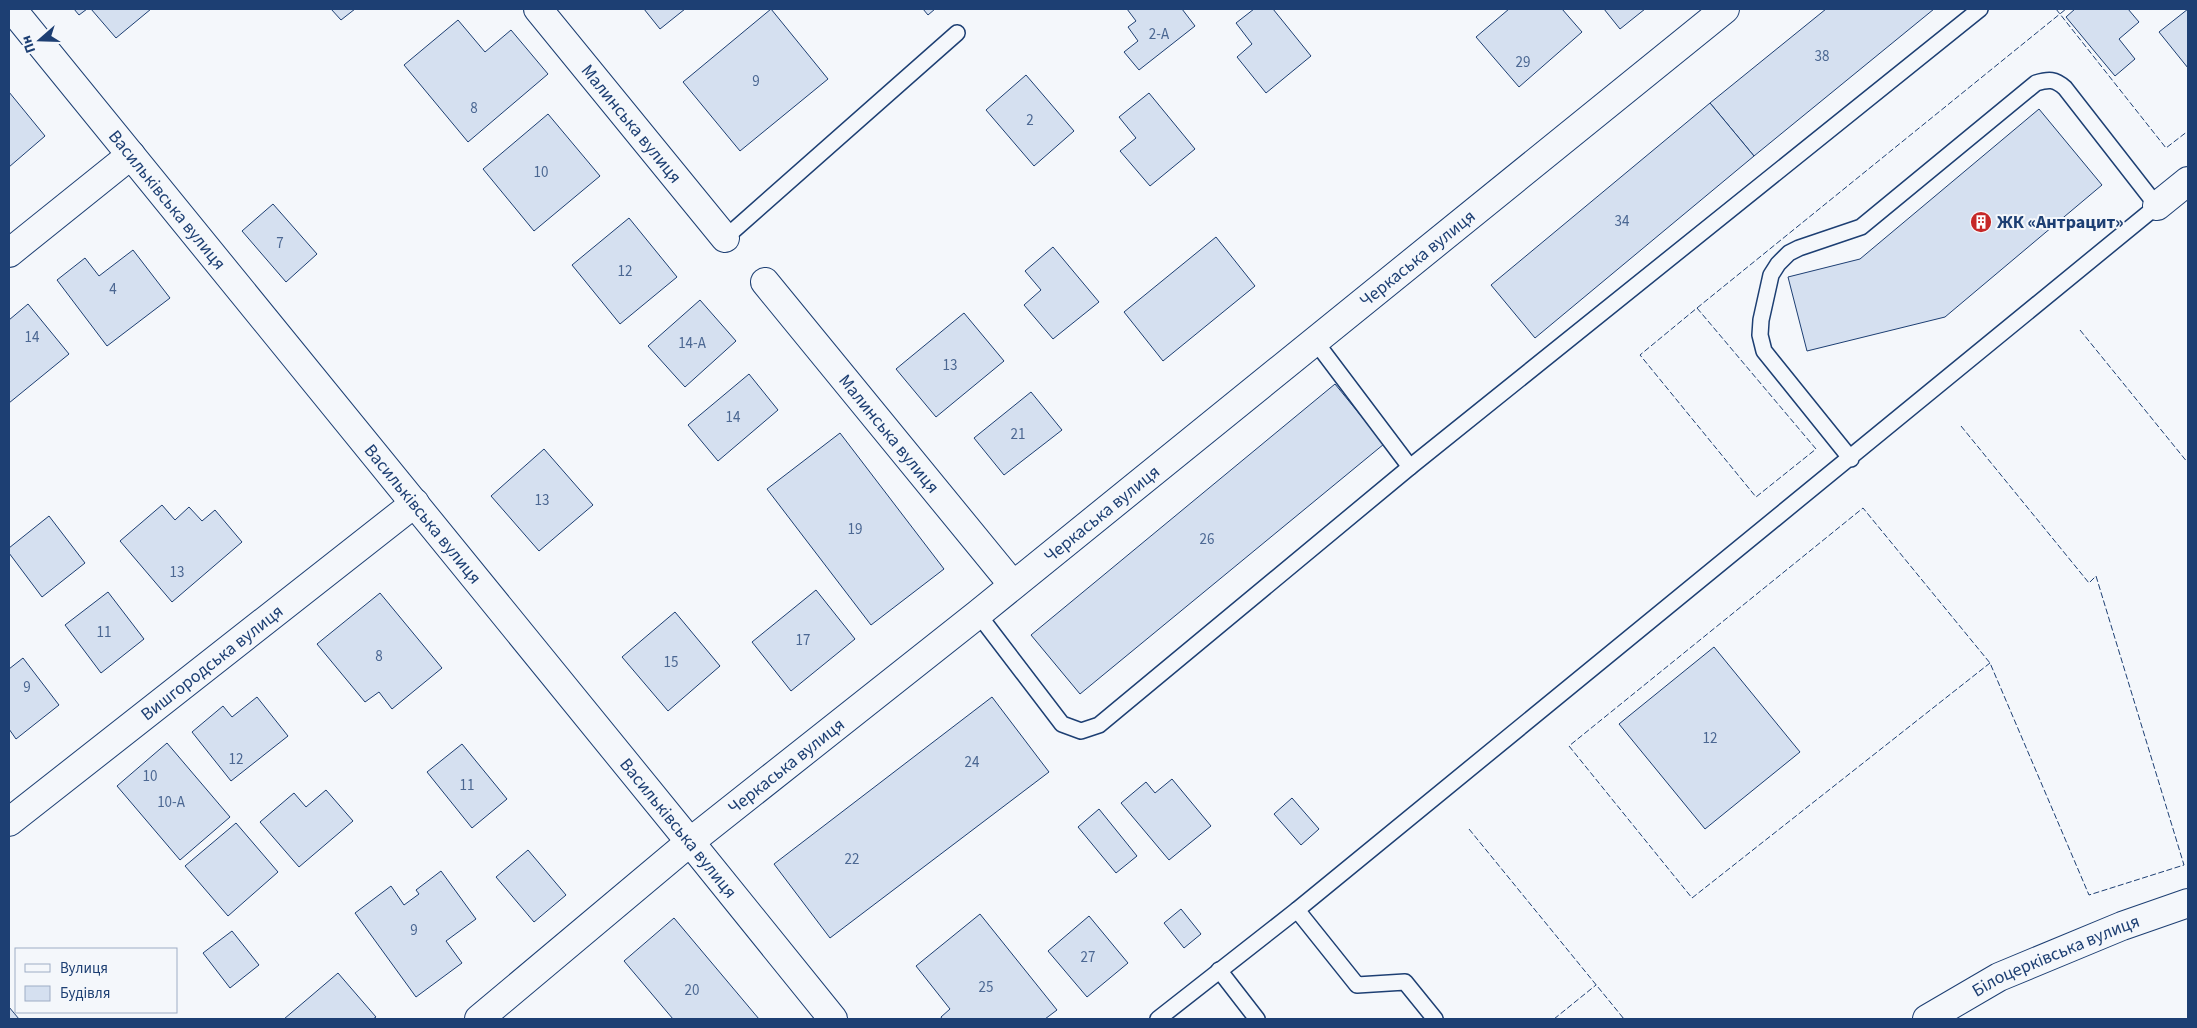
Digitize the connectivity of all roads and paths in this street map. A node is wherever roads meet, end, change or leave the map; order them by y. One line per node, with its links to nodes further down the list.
1 (12, 9): 6 (street, Васильківська вулиця)
2 (538, 9): 9 (street, Малинська вулиця)
3 (1726, 9): 12 (street, Черкаська вулиця)
4 (1980, 9): 14 (lane)
5 (957, 33): 9 (lane)
6 (131, 155): 10 (street); 15 (street, Васильківська вулиця)
7 (2188, 181): 8 (street)
8 (2157, 206): 13 (lane); 13 (lane)
9 (726, 238)
10 (9, 253)
11 (765, 282): 16 (street, Малинська вулиця)
12 (1315, 341): 14 (lane); 16 (street, Черкаська вулиця)
13 (1851, 459): 21 (lane)
14 (1410, 467): 17 (lane)
15 (414, 503): 18 (street, Вишгородська вулиця); 19 (street, Васильківська вулиця)
16 (1013, 585): 17 (street, Черкаська вулиця)
17 (978, 614): 19 (street, Черкаська вулиця)
18 (9, 822)
19 (690, 842): 23 (street, Черкаська вулиця); 24 (street, Васильківська вулиця)
20 (2188, 903): 28 (street, Білоцерківська вулиця)
21 (1297, 910): 22 (lane); 27 (lane)
22 (1219, 970): 25 (lane); 26 (lane)
23 (479, 1019)
24 (832, 1019)
25 (1158, 1019)
26 (1257, 1019)
27 (1435, 1019)
28 (1927, 1019)

